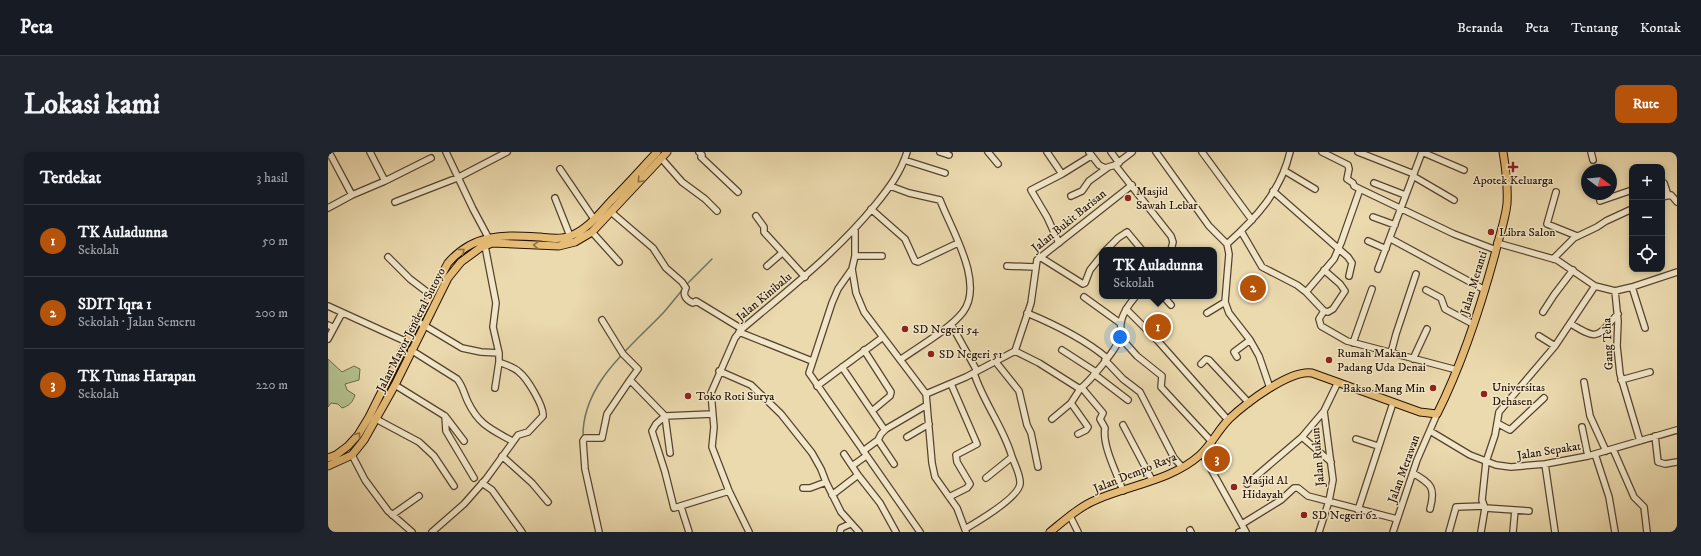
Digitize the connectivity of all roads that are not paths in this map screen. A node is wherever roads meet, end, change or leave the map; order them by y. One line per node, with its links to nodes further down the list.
1 (328, 152): 48 (street)
2 (370, 152): 37 (street)
3 (446, 152): 36 (street)
4 (507, 152): 36 (street)
5 (667, 152): 24 (main road, Jalan Mayor Jenderal Sutoyo)
6 (699, 152): 46 (street)
7 (907, 152): 25 (street, Jalan Kinibalu)
8 (940, 152): 22 (street)
9 (988, 152): 27 (street)
10 (1047, 152): 34 (street)
11 (1111, 152): 28 (street)
12 (1132, 152): 28 (street)
13 (1156, 152): 79 (street)
14 (1202, 152): 67 (street)
15 (1290, 152): 32 (street)
16 (1322, 152): 43 (street)
17 (1358, 152): 35 (street)
18 (1422, 152): 31 (street); 35 (street)
19 (1503, 152): 84 (main road, Jalan Meranti)
20 (1590, 152): 26 (street)
21 (1090, 154): 29 (street); 34 (street)
22 (949, 155)
23 (431, 158): 37 (street)
24 (656, 158): 62 (street); 63 (main road, Jalan Mayor Jenderal Sutoyo, one-way to 63); 66 (main road)
25 (904, 160): 33 (street); 40 (street, Jalan Kinibalu)
26 (1593, 160)
27 (998, 164)
28 (1117, 164): 29 (street); 39 (street)
29 (1107, 168): 51 (street)
30 (560, 170): 66 (street)
31 (1464, 170)
32 (1285, 171): 42 (street); 44 (street)
33 (945, 173)
34 (1062, 174): 78 (street)
35 (1413, 175): 49 (street); 54 (street)
36 (457, 178): 56 (street); 74 (street)
37 (385, 181): 48 (street)
38 (1374, 183): 49 (street)
39 (1132, 185): 78 (street, Jalan Bukit Barisan); 83 (street)
40 (890, 186): 59 (street, Jalan Kinibalu); 77 (street)
41 (1665, 186): 50 (street)
42 (1315, 189)
43 (1360, 189): 60 (street); 86 (street)
44 (1273, 191): 67 (street); 86 (street)
45 (1629, 191): 55 (street)
46 (738, 192)
47 (1556, 192): 73 (street)
48 (352, 195): 58 (street)
49 (1405, 195): 60 (street)
50 (1668, 195): 52 (street); 57 (street)
51 (1071, 196)
52 (1665, 196)
53 (555, 198): 72 (street)
54 (1454, 200)
55 (1600, 201)
56 (395, 202)
57 (1677, 202)
58 (328, 208)
59 (871, 209): 69 (street, Jalan Kinibalu); 77 (street)
60 (1400, 210): 68 (street); 84 (street)
61 (1629, 210): 73 (street)
62 (717, 211)
63 (611, 212): 71 (main road, Jalan Mayor Jenderal Sutoyo); 138 (street)
64 (756, 216): 87 (street)
65 (1373, 217): 68 (street)
66 (594, 219): 72 (main road)
67 (1252, 220): 70 (street)
68 (1395, 225): 75 (street)
69 (854, 230): 88 (street); 105 (street, Jalan Kinibalu)
70 (1241, 231): 79 (street); 112 (street)
71 (592, 232): 80 (main road, Jalan Mayor Jenderal Sutoyo, one-way to 80); 94 (street)
72 (570, 236): 74 (main road)
73 (1577, 236): 93 (street)
74 (488, 237): 113 (main road, Jalan Mayor Jenderal Sutoyo, one-way to 74)
75 (1390, 239): 85 (street); 110 (street)
76 (1368, 241): 85 (street)
77 (958, 243): 130 (street)
78 (1059, 243): 91 (street, Jalan Bukit Barisan)
79 (1227, 244): 117 (street)
80 (485, 246): 134 (main road, Jalan Mayor Jenderal Sutoyo); 151 (street)
81 (1109, 247): 82 (street)
82 (1140, 247)
83 (1172, 247)
84 (1496, 247): 93 (street); 110 (main road, Jalan Meranti)
85 (1386, 249): 99 (street)
86 (1338, 250): 100 (street); 104 (street)
87 (782, 253): 95 (street); 105 (street)
88 (855, 256): 89 (street); 98 (street)
89 (882, 256)
90 (388, 257): 113 (street)
91 (1040, 257): 92 (street); 97 (street, Jalan Bukit Barisan)
92 (1099, 259)
93 (1553, 259): 101 (street)
94 (619, 262)
95 (767, 266)
96 (1007, 266): 97 (street)
97 (1035, 267): 124 (street, Jalan Bukit Barisan)
98 (852, 269): 140 (street); 157 (street)
99 (1378, 269)
100 (1324, 270): 112 (street); 121 (street)
101 (1573, 270): 106 (street); 122 (street)
102 (1677, 272): 107 (street)
103 (1416, 274): 152 (street)
104 (1349, 276)
105 (805, 278): 138 (street, Jalan Kinibalu)
106 (1595, 286): 111 (street); 132 (street)
107 (1632, 288): 111 (street); 136 (street)
108 (1372, 289): 145 (street)
109 (1426, 290): 131 (street)
110 (1485, 290): 131 (main road, Jalan Meranti)
111 (1615, 291): 126 (street, Gang Teha)
112 (1306, 292): 121 (street)
113 (431, 295): 128 (main road, Jalan Mayor Jenderal Sutoyo)
114 (1084, 297): 129 (street)
115 (1134, 299): 120 (street)
116 (1166, 299): 118 (street)
117 (1225, 302): 125 (street); 143 (street)
118 (1171, 305)
119 (328, 306): 123 (street)
120 (1126, 309): 129 (street); 192 (street)
121 (1324, 311): 145 (street)
122 (1543, 312)
123 (342, 313): 135 (street); 144 (street)
124 (1028, 313): 150 (street, Jalan Bukit Barisan); 154 (street)
125 (1208, 313)
126 (1618, 314): 132 (street); 168 (street, Gang Teha)
127 (602, 320): 167 (street)
128 (417, 321): 134 (street); 144 (main road, Jalan Mayor Jenderal Sutoyo)
129 (1120, 322): 141 (street)
130 (951, 324): 156 (street); 164 (street)
131 (1473, 324): 162 (main road, Jalan Meranti)
132 (1571, 324): 146 (street)
133 (328, 325): 135 (street)
134 (425, 326): 147 (main road, Jalan Mayor Jenderal Sutoyo); 151 (street)
135 (334, 328): 142 (street)
136 (1645, 328)
137 (1427, 329): 155 (street)
138 (740, 331): 157 (street); 163 (street, Jalan Kinibalu)
139 (1539, 336): 146 (street)
140 (883, 337): 148 (street); 156 (street)
141 (1121, 338): 154 (street); 209 (street)
142 (328, 340)
143 (1250, 340): 153 (street); 175 (street)
144 (407, 342): 222 (main road, Jalan Mayor Jenderal Sutoyo, one-way to 144)
145 (1353, 343): 152 (street)
146 (1555, 346): 193 (street)
147 (412, 350): 172 (main road, Jalan Mayor Jenderal Sutoyo); 207 (street)
148 (864, 350): 161 (street); 185 (street)
149 (1062, 350): 166 (street)
150 (1015, 351): 158 (street); 176 (street)
151 (499, 353): 159 (street)
152 (1391, 353): 155 (street)
153 (1236, 357)
154 (1106, 359): 166 (street); 231 (street)
155 (1413, 359): 162 (street)
156 (900, 360): 177 (street)
157 (812, 361): 173 (street)
158 (995, 361): 164 (street); 230 (street)
159 (499, 362): 174 (street); 207 (street)
160 (1202, 364): 182 (street)
161 (842, 367): 173 (street); 185 (street)
162 (1457, 370): 187 (main road, Jalan Meranti)
163 (719, 371): 186 (street, Jalan Kinibalu); 237 (street)
164 (976, 372): 171 (street); 221 (street)
165 (1650, 372): 168 (street)
166 (1095, 373): 176 (street); 179 (street)
167 (630, 380): 189 (street); 264 (street)
168 (1621, 380): 208 (street, Gang Teha)
169 (1338, 382): 175 (main road, Jalan Dempo Raya); 180 (main road, Jalan Dempo Raya); 184 (street, Jalan Rukun)
170 (1584, 382): 212 (street)
171 (951, 384): 177 (street); 246 (street)
172 (395, 385): 188 (street); 190 (main road, Jalan Mayor Jenderal Sutoyo)
173 (817, 386): 216 (street)
174 (495, 388)
175 (1270, 388): 182 (main road, Jalan Dempo Raya)
176 (1081, 389): 181 (street); 243 (street)
177 (926, 394): 183 (street)
178 (1544, 398): 193 (street)
179 (1128, 400)
180 (1393, 402): 187 (main road, Jalan Dempo Raya); 210 (street)
181 (1071, 403): 191 (street); 200 (street)
182 (1249, 403): 192 (main road, Jalan Dempo Raya)
183 (927, 405): 194 (street); 197 (street)
184 (1324, 410): 203 (street); 223 (street, Jalan Rukun)
185 (872, 411): 197 (street)
186 (712, 414): 189 (street); 242 (street, Jalan Kinibalu)
187 (1437, 414): 199 (street, Jalan Merawan)
188 (445, 416): 206 (street); 234 (street)
189 (665, 416): 213 (street); 249 (street)
190 (376, 419): 218 (main road, Jalan Mayor Jenderal Sutoyo); 240 (street)
191 (1052, 419)
192 (1228, 420): 209 (main road, Jalan Dempo Raya)
193 (1497, 423): 224 (street)
194 (929, 424): 201 (street); 246 (street)
195 (1123, 425): 236 (street)
196 (1582, 427): 220 (street)
197 (886, 429): 205 (street)
198 (1677, 430): 202 (street, Jalan Sepakat)
199 (1430, 431): 224 (street, Jalan Sepakat); 232 (street, Jalan Merawan)
200 (1078, 434)
201 (907, 436)
202 (1655, 436): 208 (street, Jalan Sepakat); 225 (street)
203 (1302, 437): 223 (street); 239 (street)
204 (1356, 439): 210 (street)
205 (878, 440): 216 (street); 226 (street)
206 (464, 441)
207 (512, 441): 219 (street)
208 (1640, 441): 211 (street, Jalan Sepakat)
209 (1212, 442): 214 (main road, Jalan Dempo Raya)
210 (1378, 446): 252 (street)
211 (1613, 449): 212 (street, Jalan Sepakat); 280 (street)
212 (1606, 451): 217 (street, Jalan Sepakat)
213 (670, 452)
214 (1202, 453): 231 (main road, Jalan Dempo Raya); 259 (street)
215 (844, 454): 229 (street)
216 (864, 454): 229 (street); 270 (street)
217 (1595, 454): 220 (street, Jalan Sepakat); 279 (street)
218 (352, 455): 228 (main road, Jalan Mayor Jenderal Sutoyo); 255 (street)
219 (502, 456): 238 (street); 247 (street)
220 (1588, 456): 227 (street, Jalan Sepakat)
221 (1012, 457): 235 (street); 260 (street)
222 (328, 458)
223 (1331, 462): 248 (street, Jalan Rukun)
224 (1486, 462): 227 (street, Jalan Sepakat); 250 (street)
225 (1677, 462)
226 (894, 464)
227 (1545, 464): 278 (street)
228 (328, 466)
229 (852, 466): 233 (street)
230 (1038, 467)
231 (1182, 467): 236 (main road, Jalan Dempo Raya)
232 (1413, 473): 251 (street); 257 (street, Jalan Merawan)
233 (858, 475): 244 (street); 269 (street)
234 (474, 478)
235 (986, 478)
236 (1152, 480): 243 (main road, Jalan Dempo Raya)
237 (826, 482): 241 (street); 244 (street)
238 (482, 483): 262 (street); 263 (street)
239 (1247, 484)
240 (454, 486)
241 (803, 488)
242 (729, 491): 249 (street); 266 (street, Jalan Kinibalu)
243 (1123, 491): 256 (main road, Jalan Dempo Raya)
244 (832, 494): 258 (street)
245 (419, 496): 255 (street)
246 (950, 497): 260 (street)
247 (548, 502)
248 (1329, 502): 252 (street); 259 (street); 273 (street, Jalan Rukun)
249 (681, 507): 265 (street)
250 (1484, 507): 253 (street); 275 (street); 276 (street)
251 (1430, 509)
252 (1358, 510): 257 (street)
253 (1515, 510): 254 (street); 277 (street)
254 (1529, 511)
255 (392, 515): 261 (street)
256 (1070, 516): 271 (main road, Jalan Dempo Raya); 272 (street)
257 (1397, 519): 274 (street, Jalan Merawan)
258 (850, 524): 267 (street); 268 (street)
259 (1243, 530)
260 (965, 531)
261 (412, 532)
262 (432, 532)
263 (522, 532)
264 (599, 532)
265 (688, 532)
266 (749, 532)
267 (840, 532)
268 (859, 532)
269 (896, 532)
270 (920, 532)
271 (1050, 532)
272 (1078, 532)
273 (1319, 532)
274 (1393, 532)
275 (1449, 532)
276 (1480, 532)
277 (1513, 532)
278 (1555, 532)
279 (1615, 532)
280 (1647, 532)

